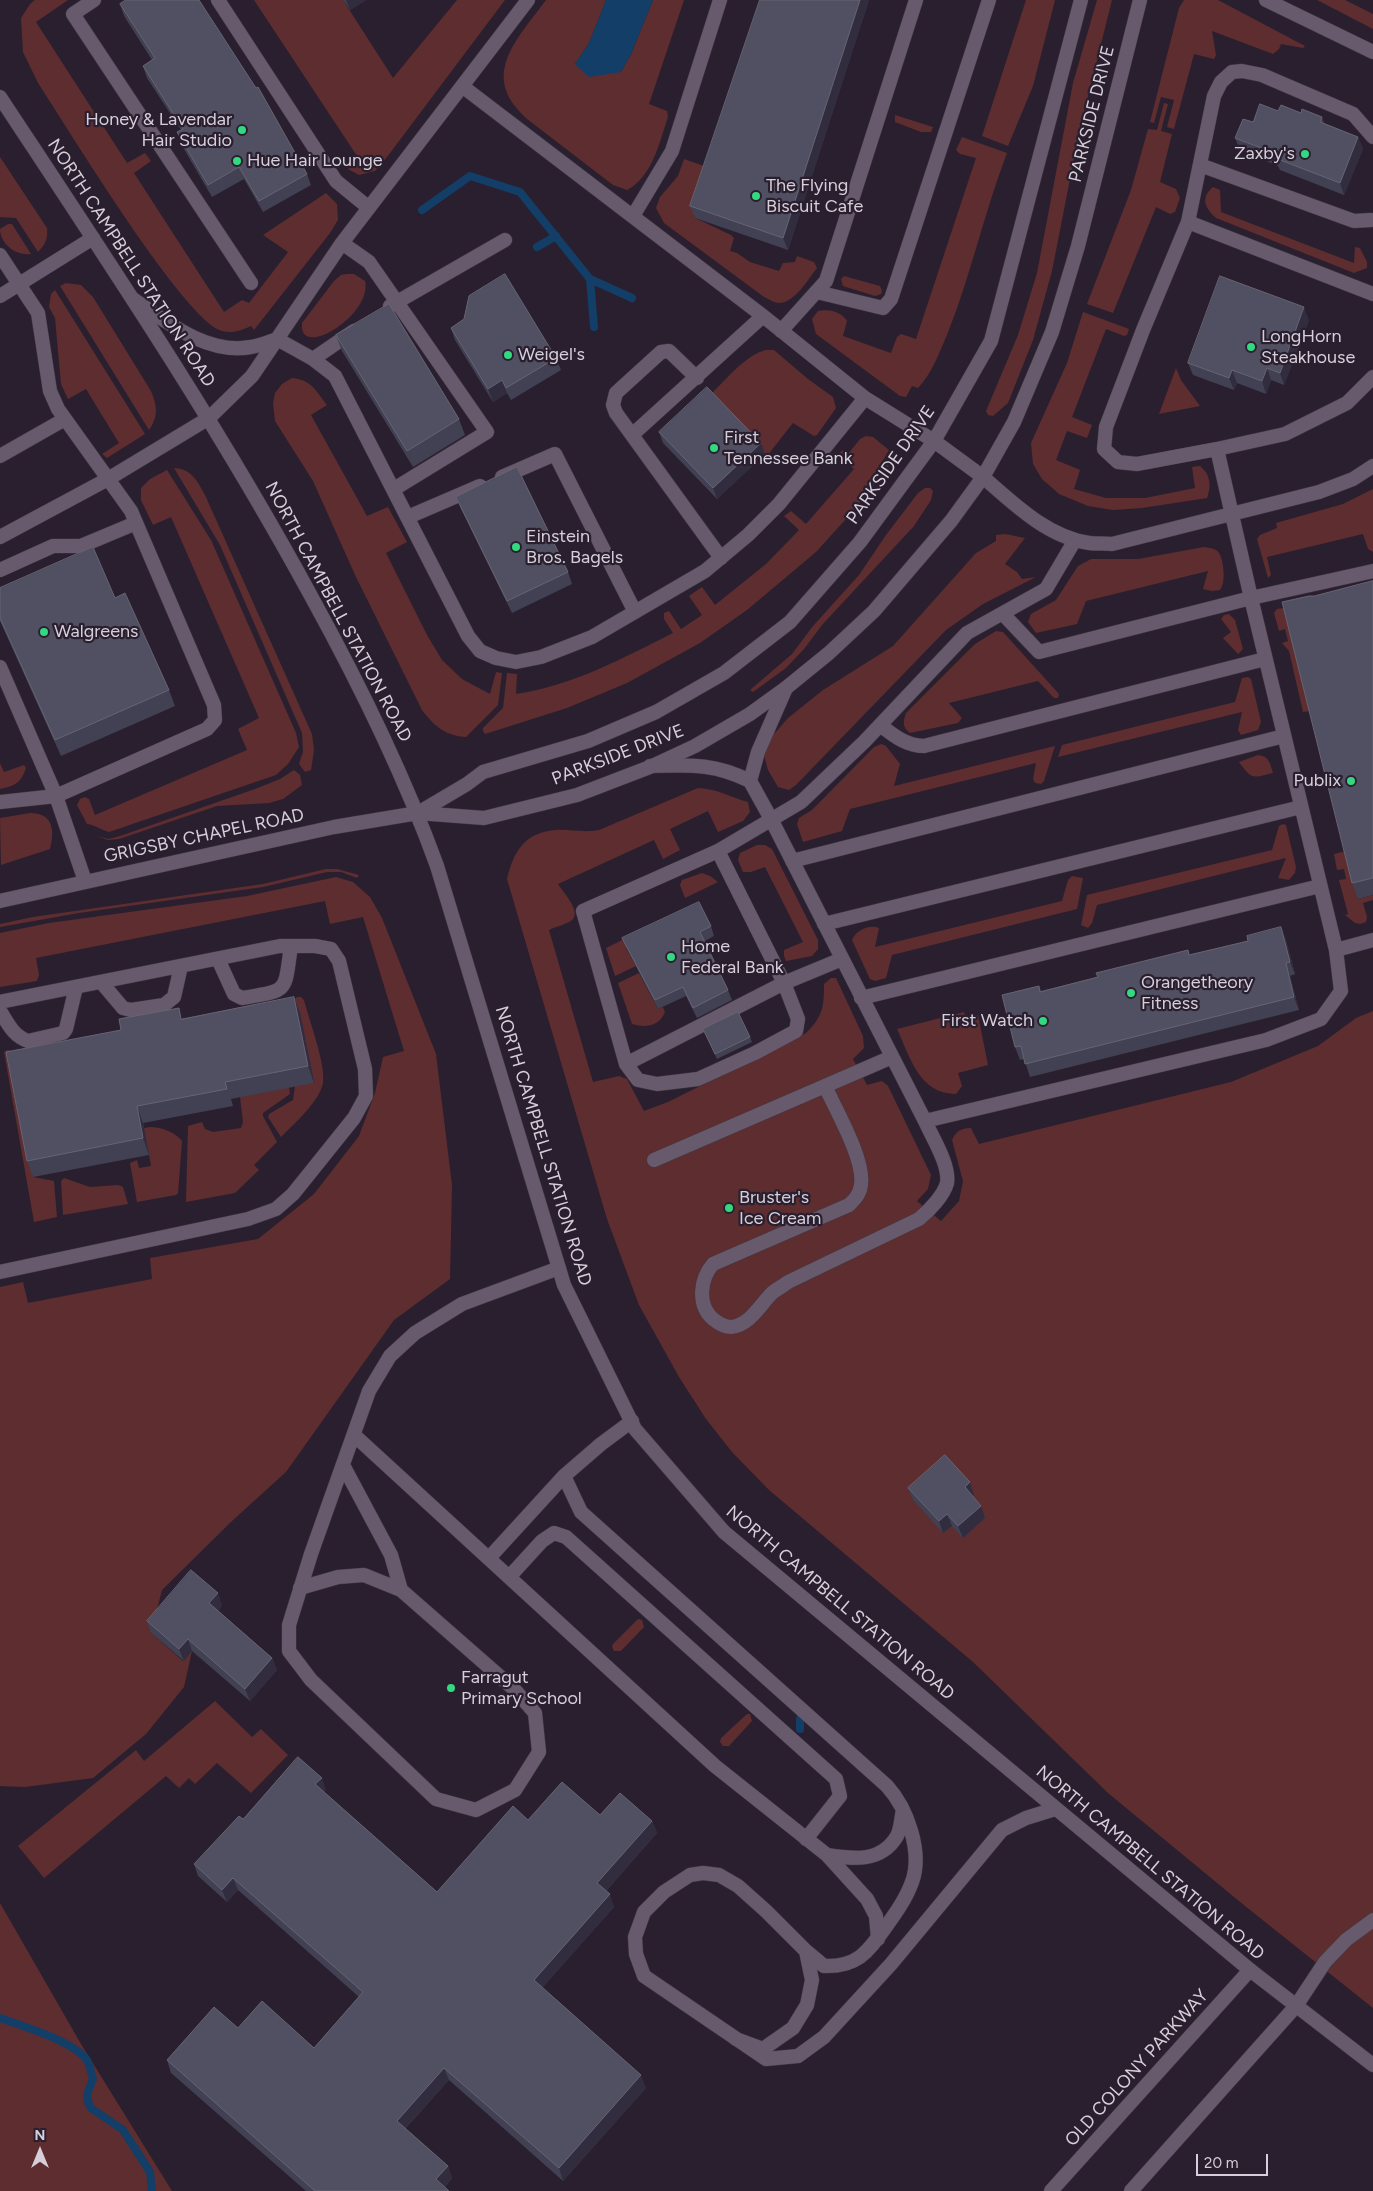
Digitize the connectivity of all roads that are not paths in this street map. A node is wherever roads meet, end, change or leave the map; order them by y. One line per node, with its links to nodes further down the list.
1 (94, 0): 24 (street)
2 (218, 0): 15 (street)
3 (528, 0): 11 (street)
4 (720, 0): 16 (street)
5 (916, 0): 25 (street)
6 (989, 0): 25 (street)
7 (1081, 0): 42 (street, PARKSIDE DRIVE)
8 (1140, 0): 46 (street, PARKSIDE DRIVE)
9 (1266, 0): 10 (street)
10 (1373, 52)
11 (462, 86): 15 (street); 16 (street)
12 (0, 97): 19 (street, NORTH CAMPBELL STATION ROAD)
13 (1373, 137): 14 (street)
14 (1200, 165): 17 (street); 18 (street)
15 (369, 208): 21 (street)
16 (633, 216): 31 (street)
17 (1372, 220)
18 (1188, 222): 26 (street); 43 (street)
19 (93, 238): 23 (street); 28 (street, NORTH CAMPBELL STATION ROAD)
20 (505, 240): 29 (street)
21 (342, 243): 29 (street); 34 (street)
22 (0, 255): 23 (street)
23 (18, 283): 27 (street); 40 (street)
24 (251, 283)
25 (817, 292): 33 (street)
26 (1373, 294)
27 (0, 296)
28 (133, 299): 34 (street); 39 (street, NORTH CAMPBELL STATION ROAD)
29 (396, 302): 30 (street); 48 (street)
30 (381, 312)
31 (763, 316): 33 (street); 37 (street)
32 (366, 322): 35 (street)
33 (781, 331): 38 (street)
34 (277, 339): 35 (street); 39 (street)
35 (313, 359): 48 (street)
36 (1373, 377): 43 (street)
37 (697, 378): 41 (street); 41 (street)
38 (864, 398): 42 (street); 55 (street)
39 (209, 418): 47 (street); 74 (street, NORTH CAMPBELL STATION ROAD)
40 (65, 419): 44 (street); 47 (street)
41 (632, 435): 55 (street)
42 (934, 441): 46 (street); 74 (street, PARKSIDE DRIVE)
43 (1217, 450): 49 (street)
44 (0, 456)
45 (1373, 466): 49 (street)
46 (983, 476): 53 (street); 66 (street, PARKSIDE DRIVE)
47 (108, 479): 51 (street); 52 (street)
48 (394, 490): 50 (street)
49 (1231, 514): 53 (street); 60 (street)
50 (408, 517): 62 (street); 62 (street)
51 (136, 523): 54 (street); 71 (street)
52 (0, 538)
53 (1075, 540): 63 (street)
54 (81, 546): 56 (street); 57 (street)
55 (721, 558): 62 (street)
56 (71, 559)
57 (0, 570)
58 (1373, 571): 59 (street)
59 (1290, 589): 60 (street); 61 (street)
60 (1251, 598): 63 (street); 64 (street)
61 (1311, 600)
62 (635, 612)
63 (1003, 614): 67 (street)
64 (1266, 659): 67 (street); 68 (street)
65 (0, 668): 71 (street)
66 (786, 688): 69 (street, PARKSIDE DRIVE); 70 (street)
67 (880, 725): 75 (street)
68 (1284, 736): 73 (street); 77 (street)
69 (650, 766): 70 (street); 74 (street, PARKSIDE DRIVE)
70 (750, 782): 75 (street)
71 (56, 796): 72 (street); 78 (street)
72 (0, 802)
73 (1301, 807): 79 (street); 81 (street)
74 (418, 813): 78 (street, GRIGSBY CHAPEL ROAD); 100 (street, NORTH CAMPBELL STATION ROAD)
75 (771, 819): 76 (street); 77 (street)
76 (718, 851): 89 (street); 95 (street)
77 (792, 861): 81 (street)
78 (85, 881): 80 (street, GRIGSBY CHAPEL ROAD)
79 (1320, 886): 84 (street); 91 (street)
80 (0, 900)
81 (824, 924): 86 (street)
82 (1373, 940): 84 (street)
83 (291, 946): 85 (street); 85 (street); 99 (street)
84 (1336, 950): 97 (street)
85 (218, 959): 87 (street)
86 (842, 959): 89 (street); 91 (street)
87 (181, 966): 88 (street); 88 (street)
88 (102, 982): 90 (street)
89 (784, 983): 95 (street); 95 (street)
90 (76, 987): 92 (street); 93 (street)
91 (861, 998): 94 (street)
92 (0, 1002)
93 (0, 1011)
94 (892, 1057): 96 (street); 97 (street)
95 (626, 1064)
96 (825, 1086): 97 (street); 98 (street)
97 (925, 1121)
98 (654, 1160)
99 (1, 1268)
100 (559, 1268): 101 (street, NORTH CAMPBELL STATION ROAD); 102 (street)
101 (632, 1421): 104 (street); 109 (street, NORTH CAMPBELL STATION ROAD)
102 (354, 1434): 103 (street); 105 (street)
103 (343, 1465): 107 (street); 108 (street)
104 (564, 1476): 105 (street); 110 (street)
105 (489, 1558): 106 (street)
106 (510, 1576): 111 (street); 111 (street)
107 (300, 1588): 108 (street); 108 (street)
108 (401, 1590)
109 (1056, 1809): 116 (street, NORTH CAMPBELL STATION ROAD); 118 (street)
110 (903, 1810): 112 (street); 114 (street)
111 (806, 1839): 112 (street)
112 (827, 1855): 114 (street)
113 (1373, 1920): 117 (street)
114 (878, 1938): 115 (street)
115 (806, 1951): 118 (street); 118 (street)
116 (1250, 1970): 117 (street, NORTH CAMPBELL STATION ROAD); 120 (street, OLD COLONY PARKWAY)
117 (1296, 2006): 119 (street, NORTH CAMPBELL STATION ROAD); 121 (street)
118 (736, 2039)
119 (1373, 2065)
120 (1051, 2191)
121 (1132, 2191)

